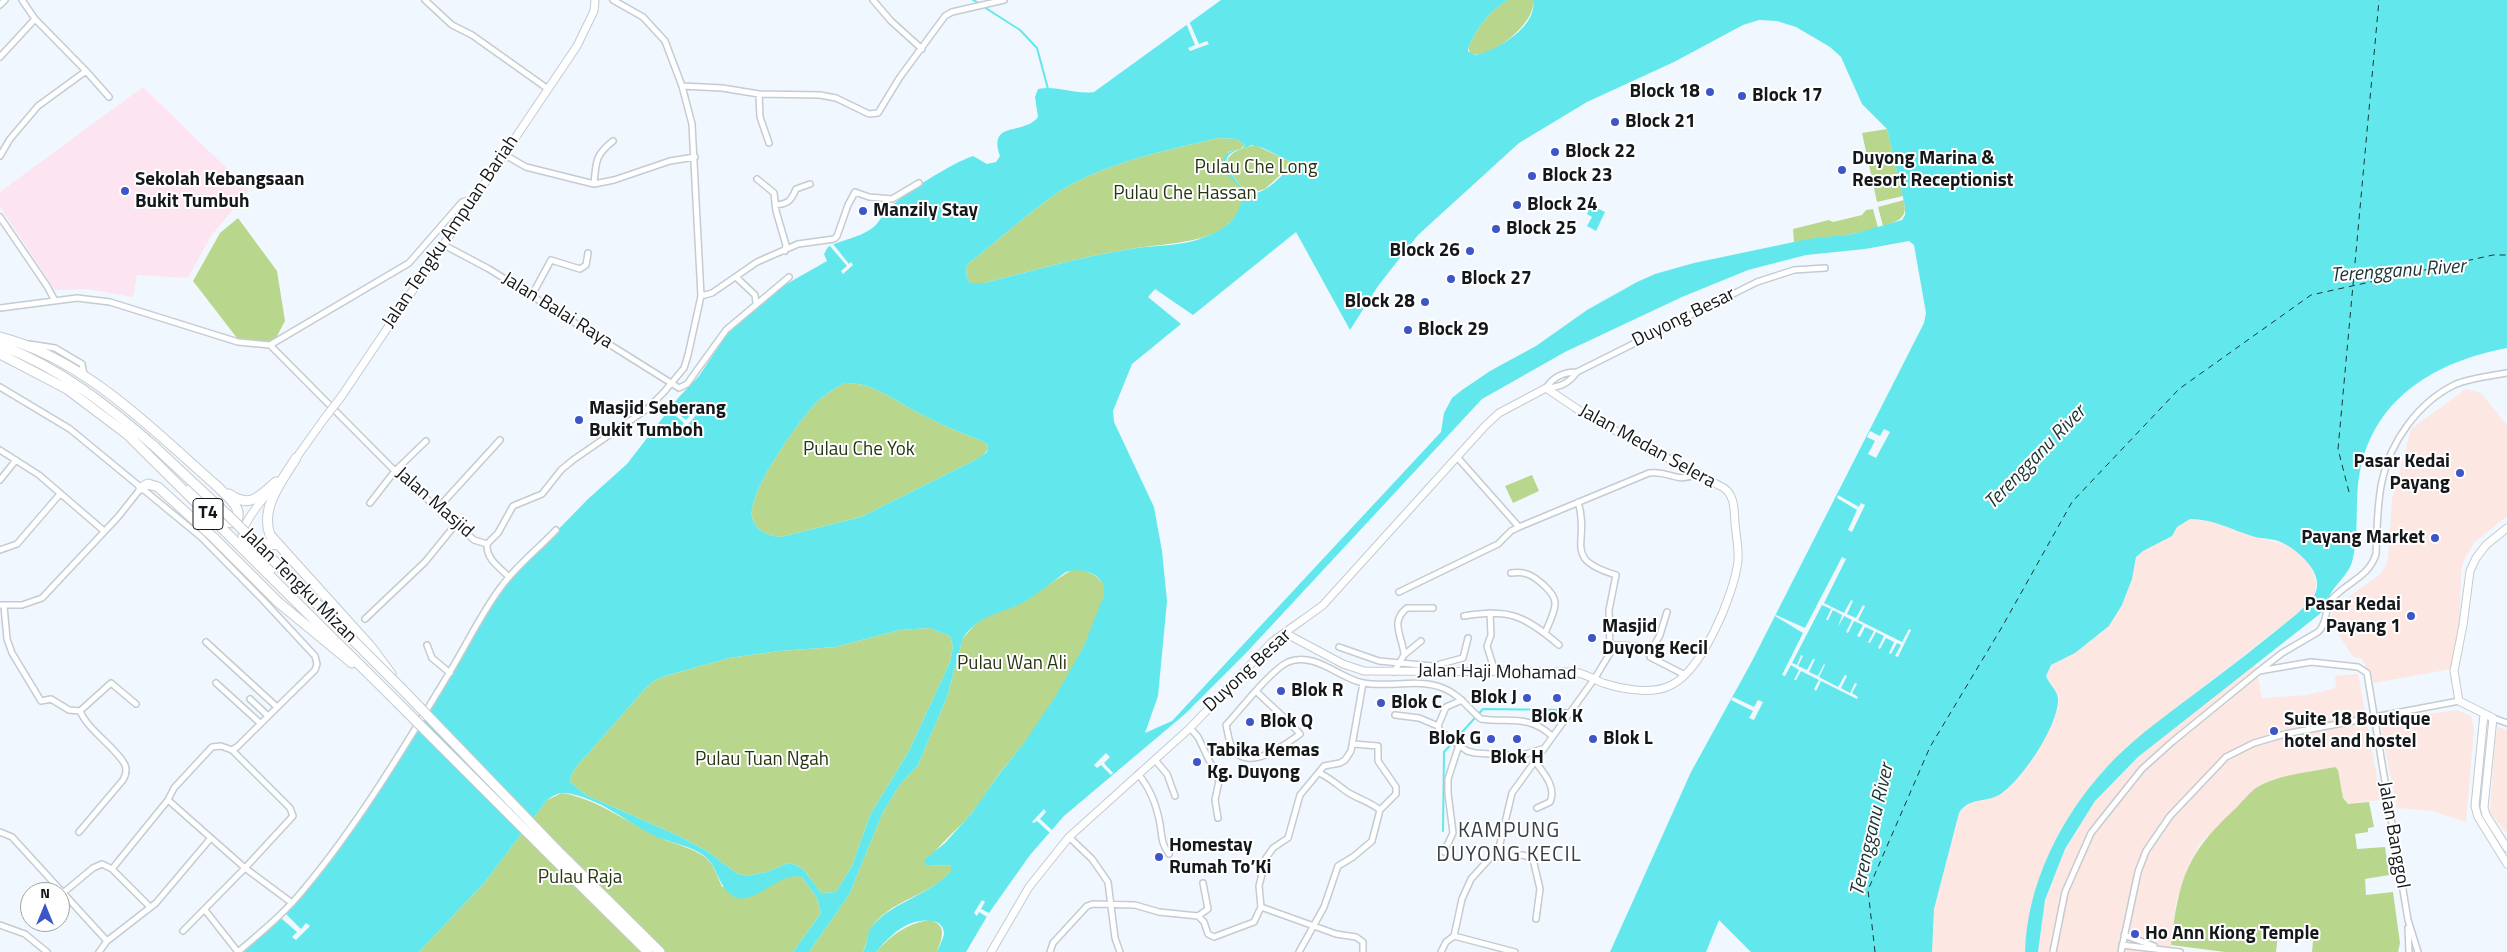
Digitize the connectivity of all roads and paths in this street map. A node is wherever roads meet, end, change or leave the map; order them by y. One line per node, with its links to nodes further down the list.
1 (6, 0): 8 (street)
2 (22, 0): 9 (street)
3 (425, 0): 14 (street)
4 (595, 0): 14 (street, Jalan Tengku Ampuan Bariah)
5 (614, 0): 13 (street, Jalan Masjid)
6 (873, 0): 10 (street)
7 (1004, 0): 10 (street)
8 (0, 5)
9 (34, 19): 11 (street); 12 (street)
10 (922, 49): 15 (street)
11 (0, 58)
12 (86, 71): 16 (street); 20 (street)
13 (682, 86): 15 (street); 21 (street, Jalan Masjid)
14 (548, 89): 19 (street, Jalan Tengku Ampuan Bariah)
15 (759, 94): 18 (street)
16 (109, 97)
17 (613, 141): 24 (street)
18 (768, 143)
19 (505, 155): 24 (street); 26 (street, Jalan Tengku Ampuan Bariah)
20 (0, 156)
21 (695, 156): 24 (street); 36 (street, Jalan Masjid)
22 (757, 179): 27 (street)
23 (919, 182): 30 (street)
24 (594, 184)
25 (810, 184): 27 (street)
26 (472, 199): 29 (street, Jalan Tengku Ampuan Bariah); 42 (street)
27 (775, 205): 30 (street)
28 (0, 217): 37 (street)
29 (442, 244): 35 (street, Jalan Balai Raya); 53 (street, Jalan Tengku Ampuan Bariah, bridge)
30 (785, 251): 33 (street)
31 (588, 253): 35 (street)
32 (1825, 268): 44 (street, Duyong Besar)
33 (736, 277): 36 (street); 38 (street)
34 (789, 277): 38 (street)
35 (532, 295): 46 (street, Jalan Balai Raya)
36 (701, 296): 46 (street, Jalan Masjid)
37 (54, 299): 39 (street); 42 (street)
38 (756, 303): 46 (street)
39 (0, 308)
40 (0, 337): 60 (highway)
41 (0, 344): 109 (highway, Jalan Tengku Mizan / T4, bridge)
42 (270, 345): 56 (street, Jalan Masjid)
43 (0, 354): 55 (highway, Jalan Tengku Mizan / T4)
44 (1577, 372): 48 (street, Duyong Besar); 48 (street, Duyong Besar)
45 (2507, 373): 100 (street)
46 (670, 382): 71 (street, Jalan Masjid)
47 (0, 388): 61 (street)
48 (1546, 388): 52 (street, Duyong Besar); 57 (street, Jalan Medan Selera)
49 (500, 440): 65 (street)
50 (426, 441): 56 (street)
51 (0, 450): 54 (street)
52 (1457, 457): 67 (street); 85 (street, Duyong Besar)
53 (296, 458): 59 (street, Jalan Tengku Ampuan Bariah); 72 (highway)
54 (16, 460): 58 (street); 62 (street)
55 (155, 460): 60 (highway); 78 (highway, Jalan Tengku Mizan / T4)
56 (395, 471): 64 (street); 65 (street, Jalan Masjid)
57 (1698, 474): 63 (street); 104 (street, Jalan Medan Selera)
58 (0, 480)
59 (276, 482): 60 (highway); 74 (street, Jalan Tengku Ampuan Bariah)
60 (218, 486)
61 (141, 488): 70 (street); 108 (highway); 115 (street)
62 (60, 494): 70 (street); 73 (street)
63 (1578, 502): 67 (street); 92 (street, Jalan Haji Mohamad)
64 (370, 503)
65 (438, 508): 66 (street, Jalan Masjid)
66 (456, 524): 71 (street, Jalan Masjid); 84 (street)
67 (1519, 528): 77 (street)
68 (2507, 528): 113 (street)
69 (556, 530): 76 (street)
70 (104, 531): 79 (street)
71 (487, 544): 76 (street)
72 (278, 545): 74 (highway); 109 (highway)
73 (0, 550)
74 (258, 554): 78 (highway)
75 (1511, 572): 86 (street)
76 (509, 577): 103 (street)
77 (1399, 592)
78 (289, 593): 108 (highway, Jalan Tengku Mizan / T4)
79 (2, 606): 116 (street)
80 (1433, 608): 95 (street)
81 (1666, 612): 94 (street)
82 (1490, 613): 83 (street); 86 (street); 102 (street)
83 (1464, 616)
84 (365, 619)
85 (1285, 633): 96 (street, Jalan Haji Mohamad); 125 (street, Duyong Besar)
86 (1544, 633): 91 (street)
87 (1468, 638): 99 (street)
88 (1422, 641): 95 (street)
89 (206, 642): 115 (street)
90 (427, 645): 103 (street)
91 (1559, 645)
92 (1610, 645): 94 (street); 105 (street, Jalan Haji Mohamad)
93 (1339, 647): 97 (street)
94 (1650, 651): 104 (street)
95 (1404, 655): 97 (street)
96 (1328, 657): 98 (street); 101 (street, Jalan Haji Mohamad)
97 (1399, 663): 99 (street); 101 (street)
98 (1323, 666): 107 (street); 110 (street)
99 (1433, 669): 101 (street, Jalan Haji Mohamad); 102 (street, Jalan Haji Mohamad)
100 (2258, 671): 120 (street, Jalan Banggol); 184 (street)
101 (1394, 672)
102 (1494, 672): 105 (street, Jalan Haji Mohamad)
103 (450, 674): 156 (street)
104 (1686, 676): 105 (street, Jalan Medan Selera)
105 (1595, 678): 126 (street)
106 (216, 683): 122 (street)
107 (1363, 683): 112 (street); 127 (street)
108 (383, 688): 147 (highway, Jalan Tengku Mizan / T4, bridge)
109 (403, 690): 147 (highway, T4, bridge)
110 (1256, 692): 110 (street)
111 (250, 699): 119 (street)
112 (1462, 700): 124 (street); 126 (street)
113 (2459, 701): 117 (street); 120 (street)
114 (136, 704): 116 (street)
115 (278, 706): 119 (street)
116 (80, 711): 141 (street)
117 (2484, 714): 121 (street); 149 (street)
118 (1395, 715): 124 (street)
119 (267, 716): 122 (street)
120 (2373, 717): 163 (street, Jalan Banggol); 167 (street)
121 (2493, 718): 123 (street); 144 (street)
122 (260, 723): 130 (street)
123 (2507, 723)
124 (1438, 726): 128 (street)
125 (1190, 728): 131 (street, Duyong Besar); 139 (street)
126 (1552, 736): 129 (street)
127 (1354, 744): 133 (street); 138 (street)
128 (1458, 745): 129 (street); 145 (street)
129 (1542, 749): 132 (street)
130 (232, 750): 136 (street); 150 (street)
131 (1155, 760): 134 (street, Duyong Besar); 135 (street)
132 (1534, 760): 137 (street); 148 (street)
133 (1319, 773): 138 (street); 159 (street)
134 (1138, 774): 142 (street, Duyong Besar); 146 (street)
135 (1175, 796)
136 (168, 800): 143 (street); 151 (street)
137 (1537, 808)
138 (1380, 810): 165 (street)
139 (1218, 818)
140 (0, 832): 152 (street)
141 (79, 832)
142 (1069, 837): 157 (street); 177 (street, Duyong Besar)
143 (210, 839): 150 (street); 158 (street)
144 (2507, 848)
145 (1444, 852)
146 (1169, 854)
147 (558, 857): 175 (highway, T4); 176 (highway, T4)
148 (1492, 857): 162 (street); 168 (street)
149 (2507, 864)
150 (245, 868): 156 (street); 160 (street)
151 (112, 869): 154 (street); 158 (street)
152 (52, 882)
153 (1203, 883): 161 (street)
154 (70, 888)
155 (70, 901): 169 (street)
156 (292, 903): 174 (street)
157 (1110, 903): 161 (street); 178 (street); 179 (street)
158 (150, 907): 169 (street)
159 (1261, 908): 161 (street); 165 (street)
160 (205, 910): 166 (street); 174 (street)
161 (1198, 916)
162 (1536, 919)
163 (2408, 920): 187 (street); 188 (street, Jalan Banggol)
164 (0, 925): 172 (street)
165 (1312, 926): 180 (street); 181 (street)
166 (183, 931)
167 (2124, 935): 170 (street); 171 (street)
168 (1454, 936): 182 (street); 183 (street)
169 (107, 941): 173 (street)
170 (2122, 945): 171 (street); 185 (street)
171 (2164, 949): 186 (street)
172 (47, 952)
173 (99, 952)
174 (238, 952)
175 (648, 952)
176 (660, 952)
177 (991, 952)
178 (1050, 952)
179 (1120, 952)
180 (1299, 952)
181 (1363, 952)
182 (1441, 952)
183 (1515, 952)
184 (2053, 952)
185 (2121, 952)
186 (2180, 952)
187 (2409, 952)
188 (2418, 952)

